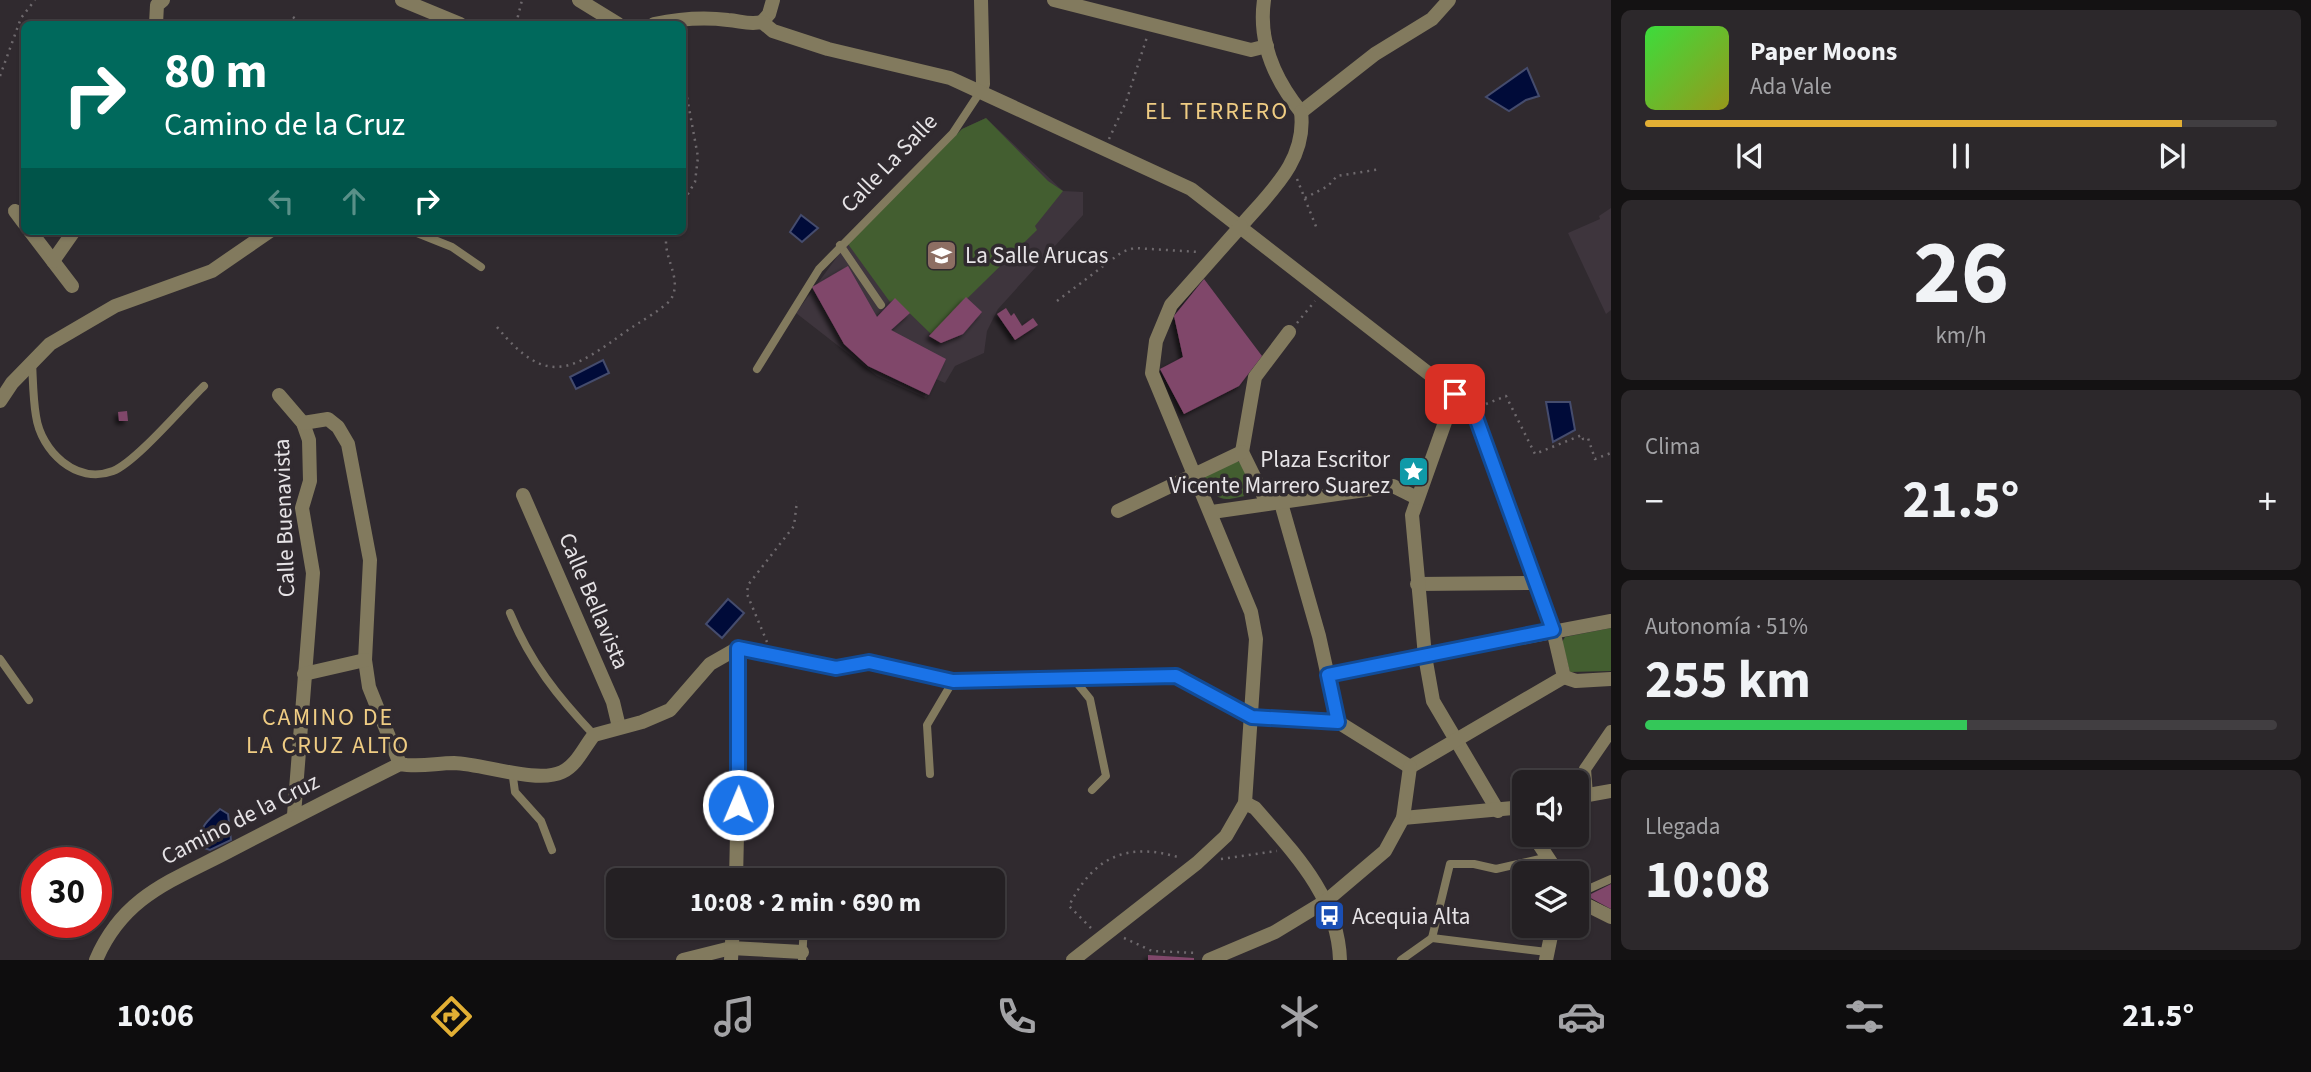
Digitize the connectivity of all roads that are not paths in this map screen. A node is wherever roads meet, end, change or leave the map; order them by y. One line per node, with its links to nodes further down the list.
1 (163, 0): 9 (street)
2 (402, 0): 10 (street)
3 (579, 0): 11 (street)
4 (772, 0): 13 (street)
5 (981, 0): 15 (street)
6 (1054, 0): 14 (street)
7 (1264, 0): 14 (street)
8 (1446, 2): 16 (street)
9 (156, 21)
10 (451, 21)
11 (613, 21)
12 (686, 22): 13 (street)
13 (762, 22): 15 (street)
14 (1267, 46): 16 (street)
15 (980, 92): 19 (street); 24 (lane, Calle La Salle)
16 (1301, 112): 19 (street)
17 (15, 211): 18 (street)
18 (21, 219)
19 (1241, 226): 33 (street); 38 (street)
20 (33, 235): 25 (street)
21 (71, 235): 25 (street)
22 (264, 235): 30 (street)
23 (422, 235): 26 (lane)
24 (840, 245): 28 (lane); 31 (lane, Calle La Salle)
25 (53, 261): 27 (street)
26 (481, 267)
27 (72, 286)
28 (881, 305)
29 (1289, 332): 37 (street)
30 (32, 362): 32 (lane); 35 (street)
31 (757, 369)
32 (204, 386)
33 (1455, 394): 40 (street); 44 (street)
34 (279, 395): 36 (street, Calle Buenavista)
35 (0, 401)
36 (303, 423): 52 (street); 53 (street, Calle Buenavista)
37 (1242, 452): 38 (street); 41 (street)
38 (1194, 474): 42 (street); 43 (street)
39 (523, 495): 62 (street, Calle Bellavista)
40 (1417, 498): 41 (street); 45 (street)
41 (1274, 503): 43 (street); 54 (street)
42 (1118, 511)
43 (1212, 512): 60 (street)
44 (1536, 583): 45 (street); 48 (street)
45 (1417, 584): 50 (street)
46 (510, 613): 64 (lane)
47 (1611, 621): 48 (street)
48 (1553, 630): 50 (street); 55 (street)
49 (738, 648): 58 (street); 62 (street); 83 (street)
50 (1425, 656): 54 (street); 65 (street)
51 (0, 659): 59 (lane)
52 (365, 660): 53 (street); 66 (street)
53 (304, 674): 77 (street, Calle Buenavista)
54 (1328, 675): 61 (street)
55 (1564, 677): 57 (street); 65 (street)
56 (1073, 678): 58 (street); 60 (street); 71 (lane)
57 (1611, 679)
58 (953, 681): 70 (lane)
59 (29, 700)
60 (1252, 717): 61 (street); 74 (street)
61 (1338, 722): 67 (street)
62 (619, 727): 64 (street)
63 (1611, 731): 68 (street)
64 (594, 735): 69 (street, Camino de la Cruz)
65 (1456, 740): 67 (street); 76 (street)
66 (400, 764): 69 (street, Camino de la Cruz); 77 (street, Camino de la Cruz)
67 (1410, 767): 78 (street)
68 (1585, 770)
69 (512, 771): 80 (lane)
70 (930, 774)
71 (1092, 790)
72 (1611, 791): 73 (street)
73 (1589, 795)
74 (1245, 803): 86 (street); 98 (street)
75 (1512, 810): 76 (street)
76 (1498, 811): 78 (street)
77 (294, 815): 96 (street, Camino de la Cruz)
78 (1403, 818): 86 (street)
79 (1542, 847): 81 (street)
80 (552, 850)
81 (1549, 857): 82 (street); 90 (lane)
82 (1551, 861)
83 (736, 868)
84 (1611, 879): 85 (lane)
85 (1589, 889)
86 (1326, 901): 95 (street); 99 (street)
87 (1589, 906): 88 (street)
88 (1611, 917)
89 (803, 938): 93 (lane)
90 (1432, 938): 94 (lane); 100 (lane)
91 (1550, 938): 94 (street)
92 (731, 954): 93 (street); 97 (street)
93 (802, 956)
94 (1546, 956)
95 (1210, 958)
96 (96, 960)
97 (683, 960)
98 (1073, 960)
99 (1340, 960)
100 (1401, 960)

